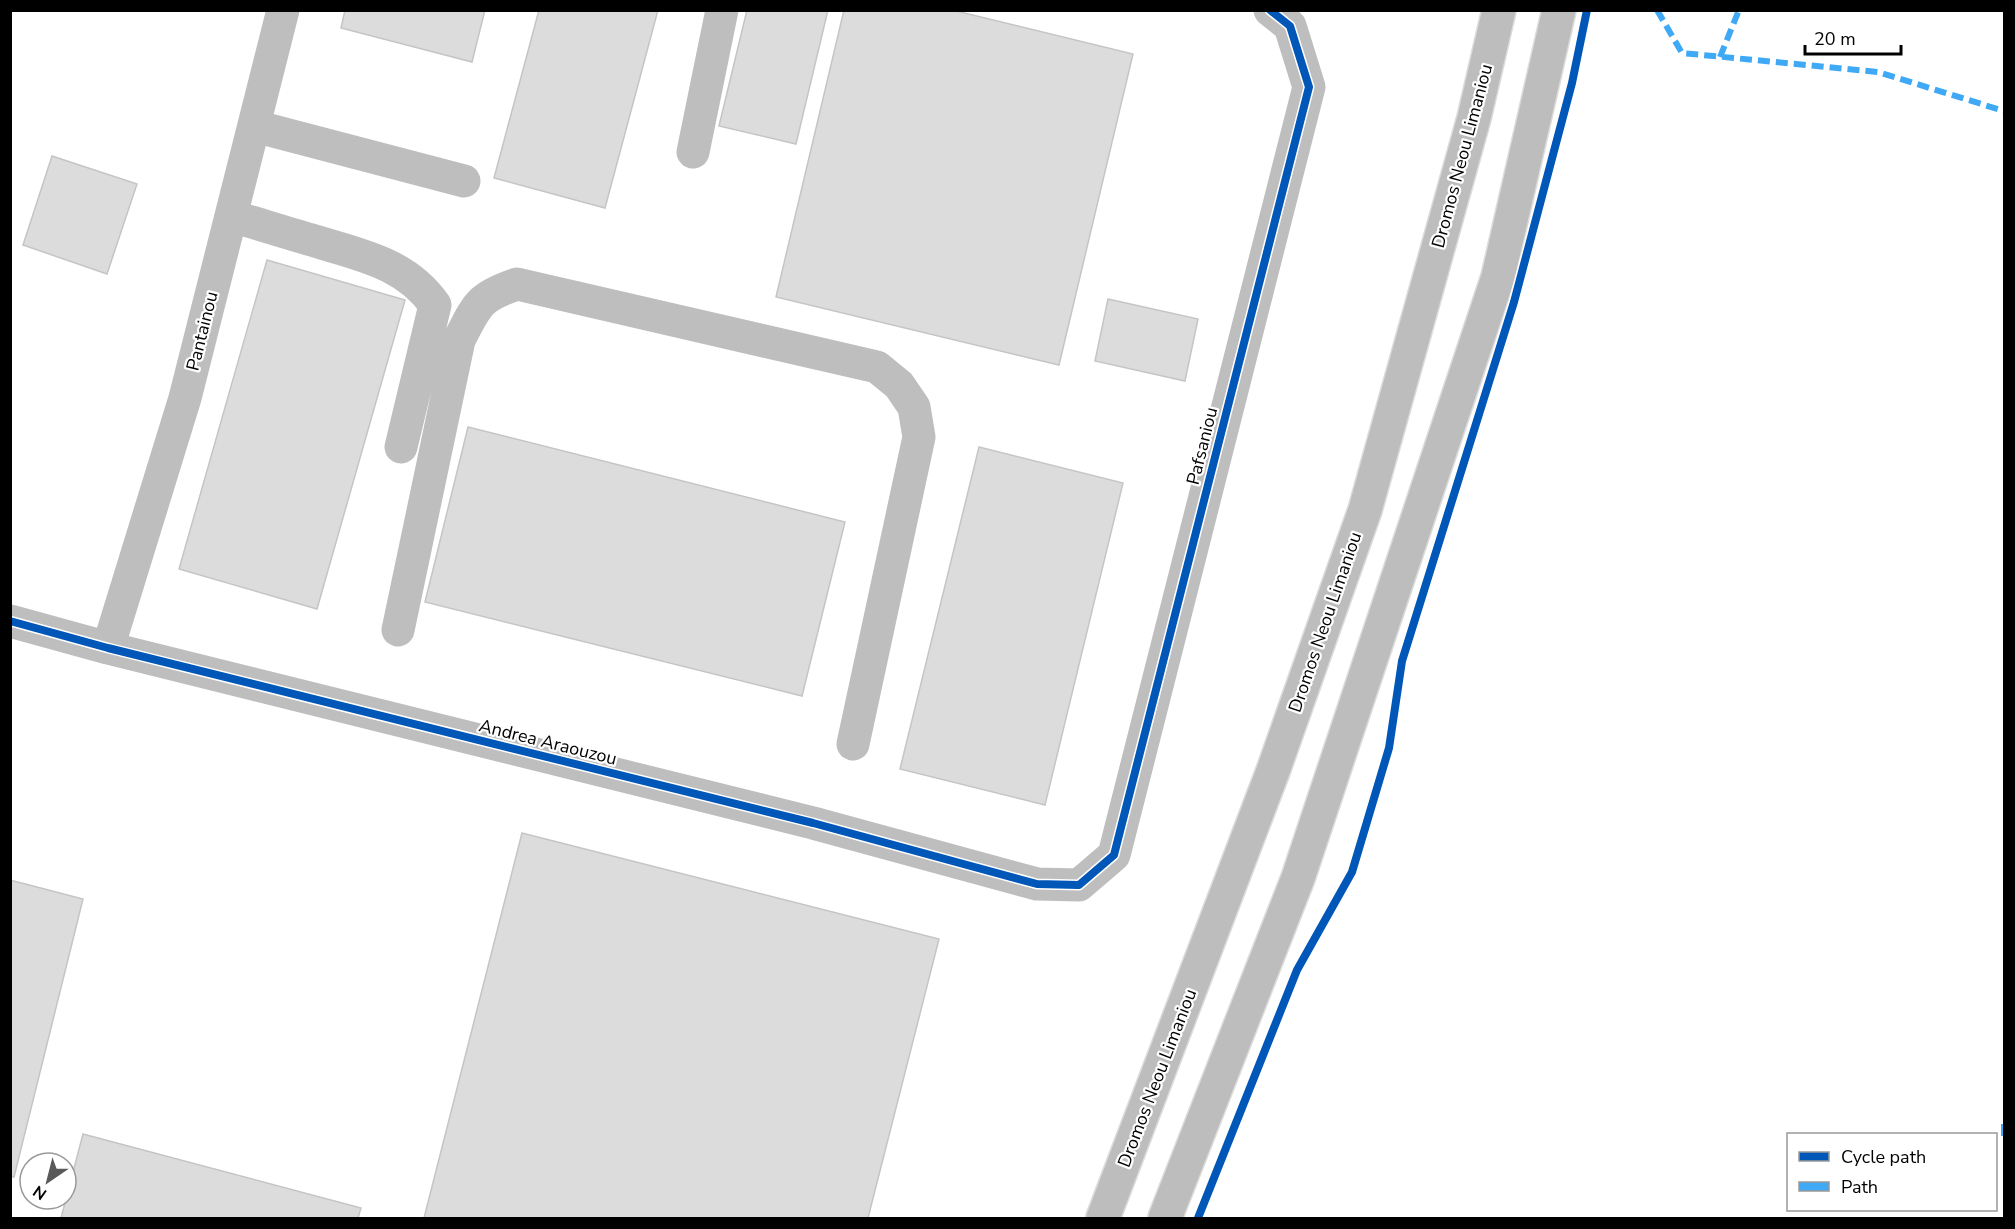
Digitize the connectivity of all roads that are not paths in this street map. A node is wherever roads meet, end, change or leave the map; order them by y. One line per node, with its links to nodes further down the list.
1 (283, 10): 6 (street, Pantainou)
2 (722, 10): 7 (street)
3 (1270, 10): 15 (street, Pafsaniou)
4 (1499, 10): 16 (main road, Dromos Neou Limaniou)
5 (1559, 10): 17 (main road)
6 (254, 126): 8 (street); 9 (street, Pantainou)
7 (693, 152)
8 (464, 181)
9 (231, 216): 10 (street); 13 (street, Pantainou)
10 (401, 447)
11 (10, 621): 13 (street, Andrea Araouzou)
12 (398, 630): 14 (street)
13 (108, 648): 15 (street, Andrea Araouzou)
14 (853, 744)
15 (1079, 885)
16 (1103, 1218)
17 (1165, 1218)

